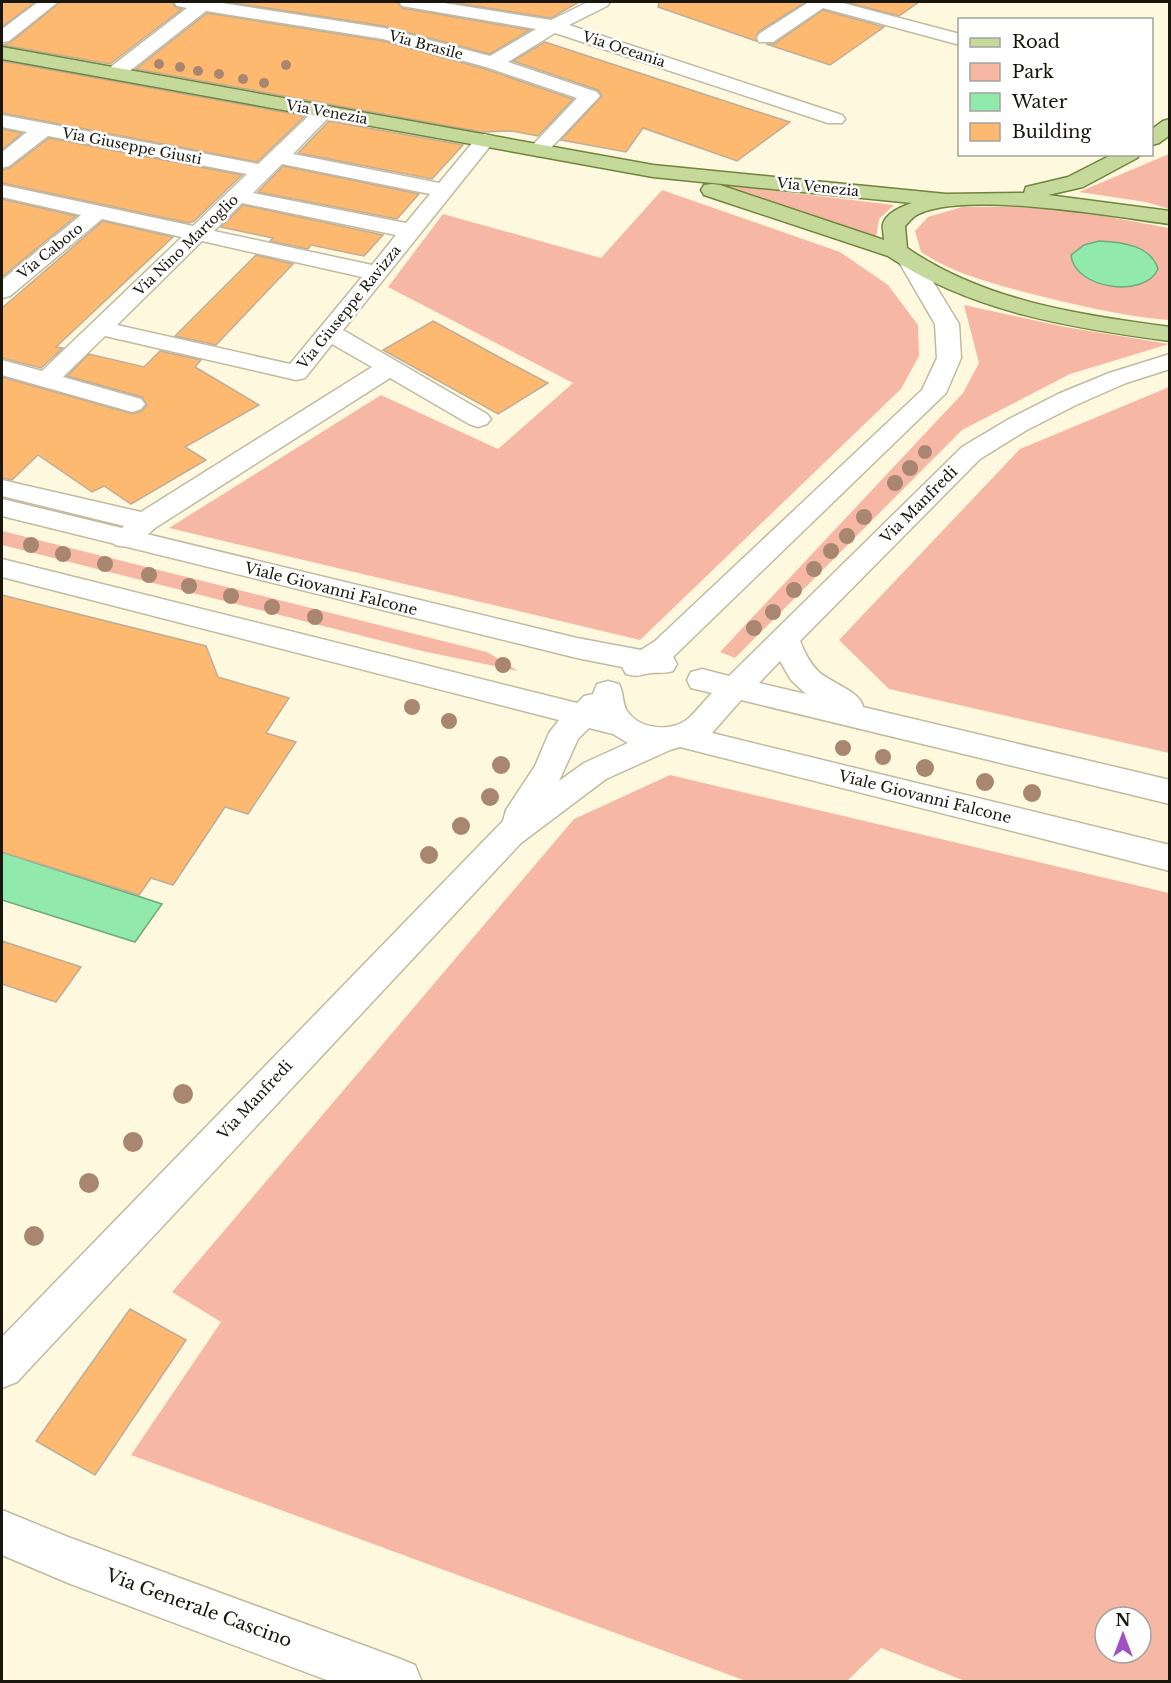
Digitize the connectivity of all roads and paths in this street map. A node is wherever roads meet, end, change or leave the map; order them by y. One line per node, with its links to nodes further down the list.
1 (49, 2): 8 (street)
2 (183, 2): 6 (street, Via Brasile)
3 (408, 2): 7 (street, Via Oceania)
4 (601, 2): 7 (street)
5 (820, 2): 9 (street); 10 (street)
6 (204, 3): 12 (street, Via Brasile); 13 (street)
7 (553, 26): 12 (street); 15 (street, Via Oceania)
8 (2, 37)
9 (766, 38)
10 (958, 39)
11 (2, 53): 13 (main road, Via Venezia)
12 (493, 63): 21 (street, Via Brasile)
13 (115, 73): 14 (main road, Via Venezia)
14 (325, 111): 20 (main road, Via Venezia); 24 (street, Via Nino Martoglio)
15 (835, 119)
16 (2, 121): 18 (street, Via Giuseppe Giusti)
17 (1170, 125): 19 (main road)
18 (44, 129): 23 (street); 24 (street, Via Giuseppe Giusti)
19 (1153, 138)
20 (484, 140): 21 (main road, Via Venezia); 26 (street, Via Giuseppe Ravizza)
21 (538, 150): 25 (main road, Via Venezia)
22 (1126, 156): 29 (main road)
23 (2, 162)
24 (270, 164): 26 (street, Via Giuseppe Giusti); 28 (street, Via Nino Martoglio)
25 (654, 171): 30 (main road, Via Venezia); 35 (main road, Via Venezia)
26 (444, 190): 33 (street, Via Giuseppe Ravizza)
27 (2, 191): 31 (street)
28 (237, 196): 33 (street); 34 (street, Via Nino Martoglio)
29 (982, 199): 30 (main road); 32 (main road)
30 (946, 200): 35 (main road)
31 (98, 212): 34 (street); 37 (street, Via Caboto)
32 (1170, 218)
33 (411, 231): 36 (street, Via Giuseppe Ravizza)
34 (198, 234): 36 (street); 38 (street, Via Nino Martoglio)
35 (903, 257): 40 (main road, Via Venezia); 52 (street)
36 (377, 273): 39 (street, Via Giuseppe Ravizza)
37 (2, 291)
38 (99, 328): 39 (street, Via Giuseppe Ravizza); 44 (street, Via Nino Martoglio)
39 (329, 332): 43 (street)
40 (1170, 334)
41 (1170, 361): 51 (street, Via Manfredi)
42 (2, 367): 44 (street)
43 (390, 367): 46 (street); 49 (street)
44 (48, 378): 45 (street)
45 (132, 404)
46 (478, 419)
47 (2, 488): 49 (street)
48 (2, 508): 49 (street, Viale Giovanni Falcone)
49 (135, 530): 52 (street, Viale Giovanni Falcone)
50 (2, 568): 56 (street)
51 (785, 640): 54 (street, Via Manfredi); 59 (street)
52 (648, 664): 53 (street); 55 (street)
53 (702, 680): 54 (street); 57 (street)
54 (736, 688): 57 (street, Via Manfredi); 59 (street)
55 (608, 692): 58 (street); 60 (street)
56 (514, 700): 58 (street); 62 (street)
57 (711, 712): 61 (street)
58 (580, 716): 60 (street); 62 (street)
59 (877, 722): 63 (street)
60 (620, 725): 61 (street)
61 (674, 737): 64 (street); 65 (street, Viale Giovanni Falcone)
62 (555, 756): 64 (street)
63 (1170, 792)
64 (509, 834): 66 (street, Via Manfredi)
65 (1170, 858)
66 (2, 1367)
67 (2, 1533): 68 (street, Via Generale Cascino)
68 (398, 1682)

